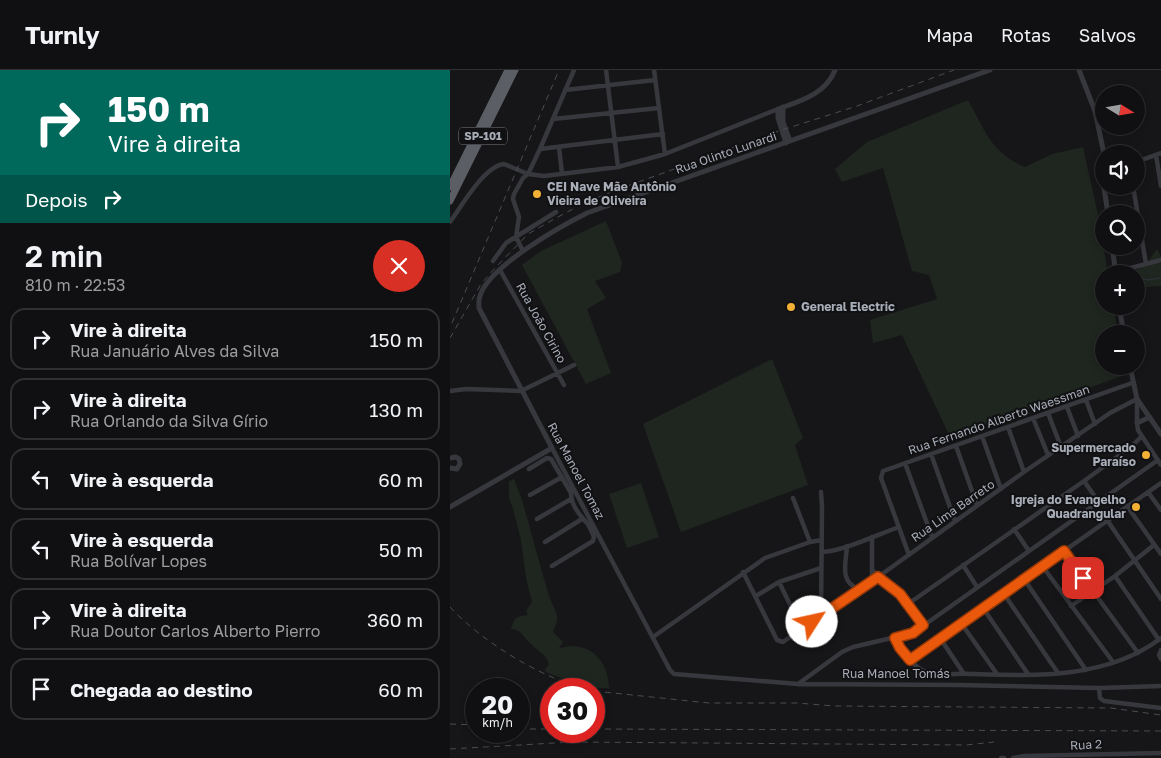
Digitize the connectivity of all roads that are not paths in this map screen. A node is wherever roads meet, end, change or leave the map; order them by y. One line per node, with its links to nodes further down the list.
1 (508, 70): 26 (highway, SP-101)
2 (515, 70): 33 (highway, SP-101)
3 (574, 70): 11 (street)
4 (606, 70): 10 (street)
5 (654, 70): 9 (street)
6 (990, 70): 18 (street, Rua Olinto Lunardi)
7 (1079, 70): 19 (street)
8 (834, 72): 13 (street)
9 (655, 80): 10 (street); 12 (street)
10 (608, 87): 11 (street); 14 (street)
11 (565, 90): 15 (street)
12 (659, 108): 14 (street); 16 (street)
13 (781, 110): 18 (street); 22 (street)
14 (611, 113): 15 (street); 17 (street)
15 (553, 118): 21 (street)
16 (663, 134): 17 (street); 22 (street)
17 (615, 139): 20 (street); 25 (street)
18 (788, 142): 37 (street, Rua Olinto Lunardi)
19 (1102, 145)
20 (559, 147): 21 (street); 28 (street)
21 (540, 149): 27 (street)
22 (666, 154): 25 (street)
23 (1158, 154): 24 (street); 30 (street)
24 (1145, 159)
25 (618, 167): 28 (street)
26 (459, 170): 29 (highway); 31 (highway, SP-101)
27 (528, 174): 28 (street); 35 (street); 36 (street)
28 (562, 174)
29 (450, 181)
30 (1161, 186)
31 (450, 187)
32 (1134, 195): 40 (street)
33 (450, 200)
34 (556, 212): 36 (street)
35 (450, 222)
36 (516, 237): 37 (street); 39 (street)
37 (523, 251): 42 (street, Rua Olinto Lunardi)
38 (1161, 260): 40 (street)
39 (493, 261)
40 (1146, 264): 41 (street)
41 (1143, 265)
42 (500, 270): 43 (street, Rua Olinto Lunardi); 45 (street, Rua João Cirino)
43 (481, 314): 50 (street, Rua Manoel Tomaz)
44 (574, 365): 45 (street)
45 (557, 373): 48 (street, Rua João Cirino); 50 (street)
46 (1131, 375): 47 (street)
47 (1132, 384): 51 (street); 52 (street, Rua Fernando Alberto Waessman)
48 (564, 385)
49 (450, 391): 50 (street)
50 (521, 391): 66 (street, Rua Manoel Tomaz)
51 (1137, 399): 55 (street); 57 (street); 58 (street, Rua Lima Barreto)
52 (1086, 400): 53 (street, Rua Fernando Alberto Waessman); 58 (street)
53 (1067, 406): 54 (street, Rua Fernando Alberto Waessman); 62 (street)
54 (1048, 413): 56 (street, Rua Fernando Alberto Waessman); 65 (street)
55 (1150, 417): 57 (street); 60 (street)
56 (1033, 418): 59 (street, Rua Fernando Alberto Waessman); 69 (street)
57 (1137, 423): 63 (street)
58 (1095, 424): 62 (street, Rua Lima Barreto)
59 (1008, 428): 61 (street, Rua Fernando Alberto Waessman); 75 (street)
60 (1161, 434)
61 (982, 436): 64 (street, Rua Fernando Alberto Waessman); 79 (street)
62 (1078, 436): 65 (street, Rua Lima Barreto)
63 (1142, 436): 71 (street); 77 (street)
64 (956, 446): 68 (street, Rua Fernando Alberto Waessman); 87 (street)
65 (1061, 447): 69 (street, Rua Lima Barreto)
66 (552, 448): 84 (street, Rua Manoel Tomaz); 89 (street)
67 (450, 451): 70 (street)
68 (931, 454): 72 (street, Rua Fernando Alberto Waessman); 94 (street)
69 (1048, 456): 75 (street, Rua Lima Barreto)
70 (453, 458): 74 (street)
71 (1159, 462): 85 (street)
72 (906, 463): 95 (street, Rua Fernando Alberto Waessman); 98 (street)
73 (529, 469): 76 (street)
74 (453, 470)
75 (1024, 472): 79 (street, Rua Lima Barreto)
76 (562, 477): 82 (street); 86 (street)
77 (1084, 481): 85 (street); 96 (street)
78 (1161, 483): 81 (street)
79 (1001, 489): 87 (street, Rua Lima Barreto)
80 (821, 492): 99 (street)
81 (1148, 492): 88 (street); 90 (street)
82 (530, 494)
83 (793, 498): 101 (street)
84 (581, 501): 86 (street); 134 (street, Rua Manoel Tomaz)
85 (1098, 501): 104 (street)
86 (572, 502): 91 (street); 92 (street)
87 (977, 505): 94 (street, Rua Lima Barreto)
88 (1127, 506): 93 (street); 102 (street)
89 (450, 507)
90 (1161, 510)
91 (537, 519)
92 (582, 519): 100 (street); 110 (street)
93 (1107, 520): 105 (street); 109 (street)
94 (955, 521): 98 (street, Rua Lima Barreto)
95 (899, 526): 97 (street); 108 (street)
96 (1014, 529): 104 (street); 111 (street)
97 (872, 537): 103 (street); 114 (street)
98 (932, 537): 108 (street, Rua Lima Barreto)
99 (822, 540): 101 (street); 106 (street)
100 (545, 542)
101 (810, 542): 115 (street)
102 (1154, 545): 107 (street); 109 (street)
103 (847, 546): 106 (street); 122 (street)
104 (1029, 551): 121 (street)
105 (1064, 551): 112 (street); 123 (street)
106 (822, 552): 113 (street)
107 (1161, 554)
108 (908, 555): 117 (street, Rua Lima Barreto)
109 (1135, 561): 116 (street); 126 (street)
110 (552, 566)
111 (963, 566): 121 (street); 127 (street)
112 (1043, 566): 118 (street); 128 (street)
113 (821, 568): 120 (street); 130 (street)
114 (873, 571): 117 (street); 119 (street)
115 (743, 572): 125 (street); 134 (street)
116 (1115, 576): 123 (street); 137 (street)
117 (878, 577): 119 (street, Rua Lima Barreto); 127 (street)
118 (1024, 579): 124 (street); 143 (street)
119 (872, 580): 122 (street, Rua Lima Barreto)
120 (779, 582): 125 (street); 133 (street)
121 (977, 586): 132 (street)
122 (856, 590): 130 (street, Rua Lima Barreto)
123 (1092, 591): 128 (street); 139 (street)
124 (1004, 594): 129 (street); 144 (street)
125 (756, 596): 133 (street, Rua Lima Barreto)
126 (1161, 599)
127 (908, 604): 132 (street)
128 (1072, 606): 142 (street)
129 (983, 608): 131 (street); 147 (street)
130 (821, 615): 133 (street, Rua Lima Barreto)
131 (962, 623): 136 (street); 146 (street)
132 (923, 625): 135 (street)
133 (802, 629)
134 (653, 637): 148 (street, Rua Manoel Tomás)
135 (895, 638): 141 (street); 148 (street)
136 (940, 638): 141 (street); 145 (street)
137 (1160, 639): 139 (street)
138 (1161, 650): 140 (street)
139 (1138, 653): 142 (street)
140 (1161, 659)
141 (910, 660): 145 (street)
142 (1113, 662): 143 (street)
143 (1086, 670): 144 (street)
144 (1058, 673): 147 (street)
145 (964, 674): 146 (street)
146 (997, 674): 147 (street)
147 (1028, 674)
148 (798, 684): 150 (street, Rua Manoel Tomás)
149 (1161, 686): 150 (street, Rua Manoel Tomás)
150 (1099, 688): 151 (street)
151 (1161, 708)
152 (1161, 754): 153 (street, Rua 2)
153 (1013, 758)

